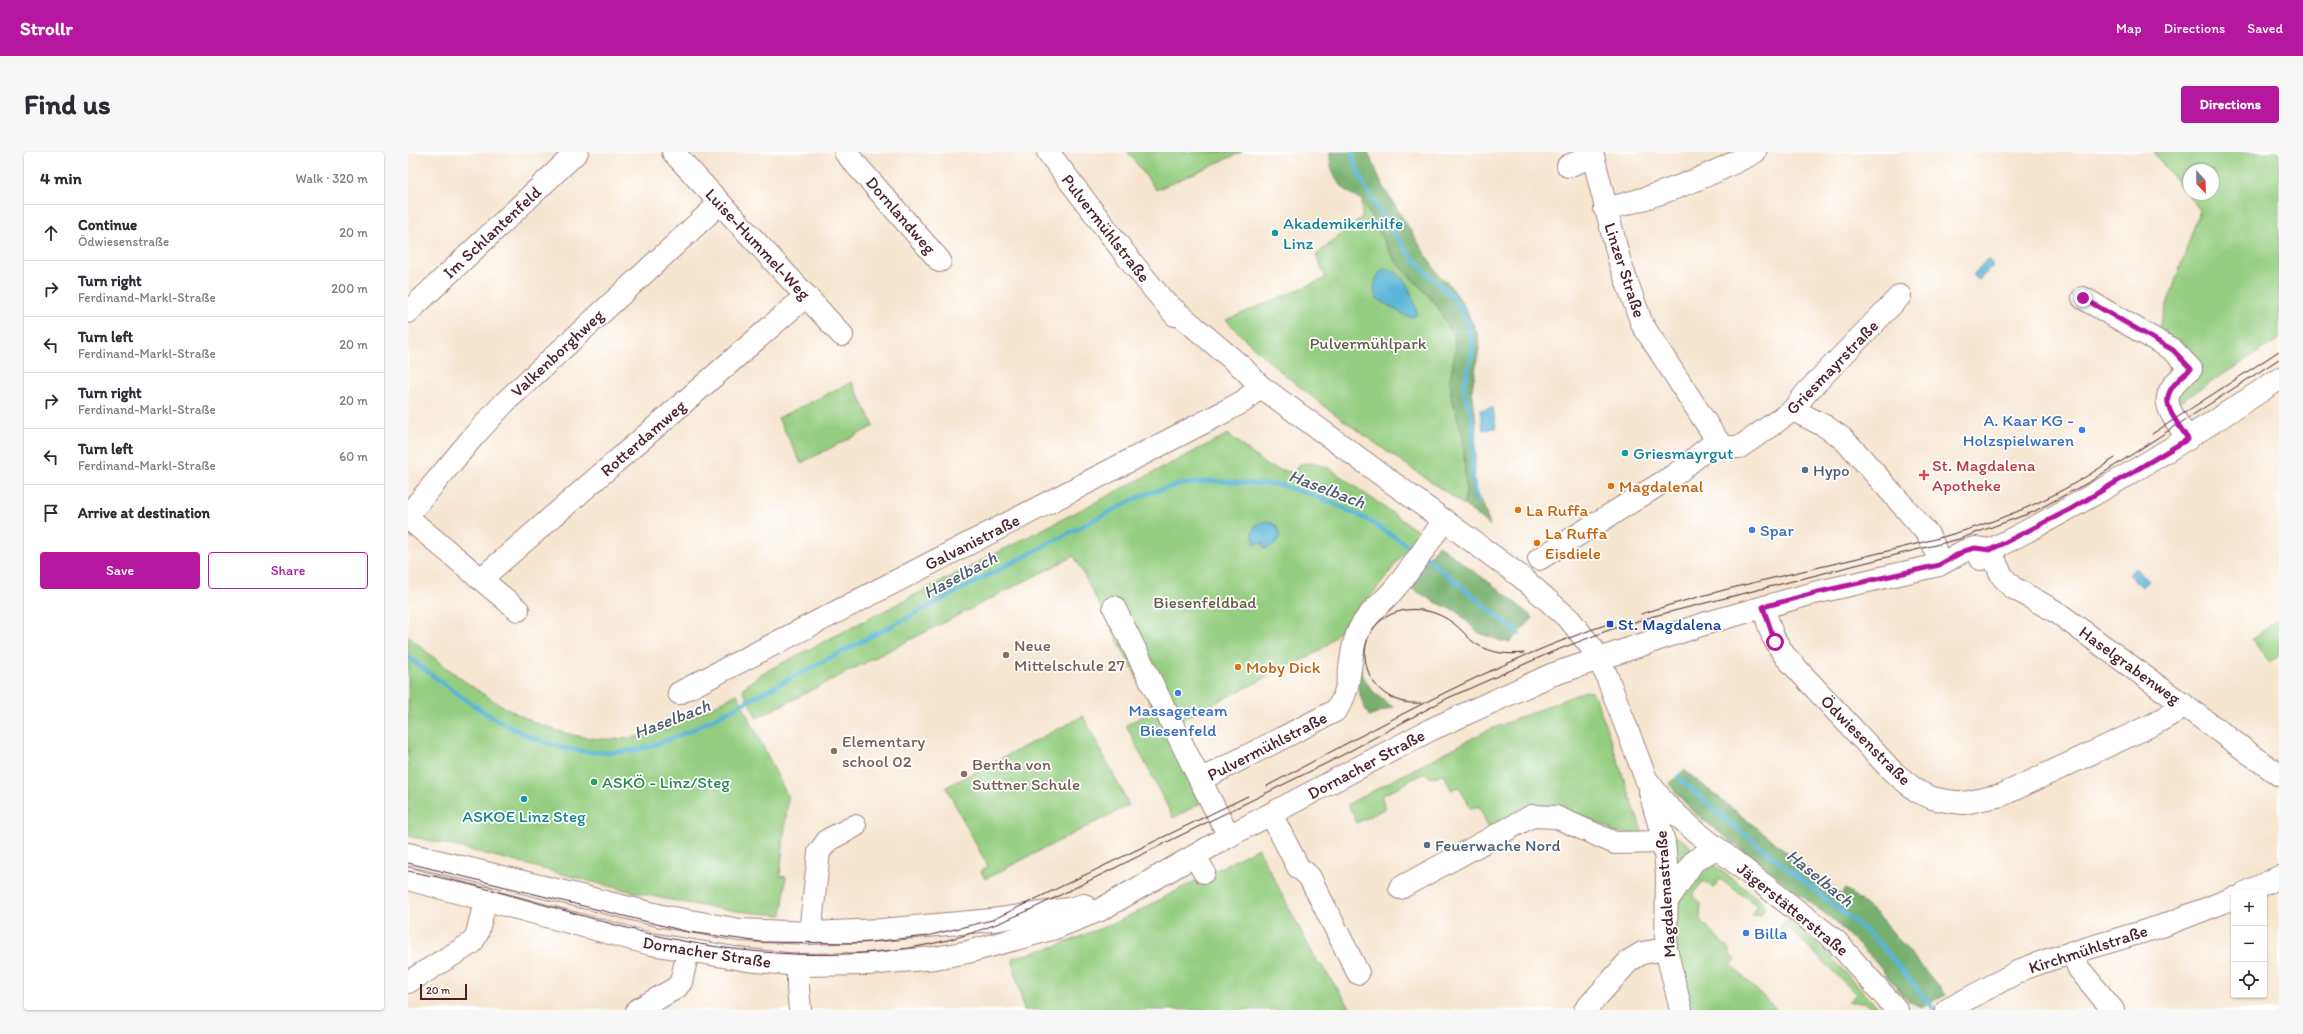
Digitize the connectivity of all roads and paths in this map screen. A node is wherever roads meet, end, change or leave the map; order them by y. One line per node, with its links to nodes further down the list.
1 (577, 152): 14 (street, Im Schlantenfeld)
2 (673, 152): 8 (street, Luise-Hummel-Weg)
3 (846, 152): 10 (street, Dornlandweg)
4 (1048, 152): 17 (street, Pulvermühlstraße)
5 (1754, 152): 9 (street)
6 (1592, 154): 7 (street); 9 (street, Linzer Straße)
7 (1568, 166)
8 (720, 203): 11 (street, Luise-Hummel-Weg); 21 (street, Valkenborghweg)
9 (1605, 209): 20 (street, Linzer Straße)
10 (940, 261)
11 (806, 296): 15 (street, Luise-Hummel-Weg); 26 (street, Rotterdamweg)
12 (1900, 296): 18 (street, Griesmayrstraße)
13 (2083, 298): 19 (street)
14 (408, 312)
15 (842, 335)
16 (2279, 379): 19 (street, Dornacher Straße)
17 (1260, 386): 22 (street, Pulvermühlstraße); 31 (street, Galvanistraße)
18 (1793, 410): 20 (street, Griesmayrstraße); 25 (street)
19 (2188, 439): 23 (street, Dornacher Straße)
20 (1717, 440): 24 (street)
21 (408, 517): 26 (street)
22 (1444, 520): 30 (street, Pulvermühlstraße); 35 (street, Pulvermühlstraße)
23 (1990, 550): 25 (street, Dornacher Straße); 32 (street, Haselgrabenweg)
24 (1539, 559)
25 (1939, 565): 28 (street, Dornacher Straße)
26 (481, 580): 29 (street)
27 (1114, 607): 35 (street, Pulvermühlstraße)
28 (1763, 607): 30 (street, Dornacher Straße); 32 (street, Ödwiesenstraße)
29 (518, 610)
30 (1599, 658): 34 (street, Jägerstätterstraße); 36 (street, Dornacher Straße)
31 (679, 693)
32 (2183, 704): 33 (street, Haselgrabenweg)
33 (2279, 775)
34 (1646, 779): 39 (street, Magdalenastraße); 40 (street, Jägerstätterstraße)
35 (1200, 780): 38 (street)
36 (1271, 814): 38 (street, Dornacher Straße); 57 (street)
37 (855, 826): 51 (street)
38 (1229, 836): 44 (street, Dornacher Straße)
39 (1664, 842): 45 (street); 49 (street, Magdalenastraße)
40 (1716, 848): 49 (street); 64 (street, Jägerstätterstraße)
41 (408, 854): 51 (street, Dornacher Straße)
42 (2279, 876): 46 (street)
43 (408, 879): 47 (street, Dornacher Straße)
44 (1142, 886): 50 (street, Dornacher Straße); 52 (street, Dornacher Straße)
45 (1400, 888)
46 (2252, 890)
47 (486, 898): 54 (street, Dornacher Straße); 58 (street)
48 (2231, 899): 55 (street, Kirchmühlstraße)
49 (1667, 901): 53 (street, Magdalenastraße)
50 (1007, 918): 51 (street, Dornacher Straße); 52 (street)
51 (810, 933)
52 (1013, 948): 56 (street, Dornacher Straße)
53 (1666, 949): 62 (street); 63 (street, Magdalenastraße)
54 (688, 952): 56 (street, Dornacher Straße); 60 (street)
55 (2072, 952): 59 (street, Kirchmühlstraße); 65 (street)
56 (798, 965): 61 (street)
57 (1358, 973)
58 (408, 982)
59 (1948, 1009)
60 (637, 1010)
61 (800, 1010)
62 (1585, 1010)
63 (1681, 1010)
64 (1897, 1010)
65 (2113, 1010)

